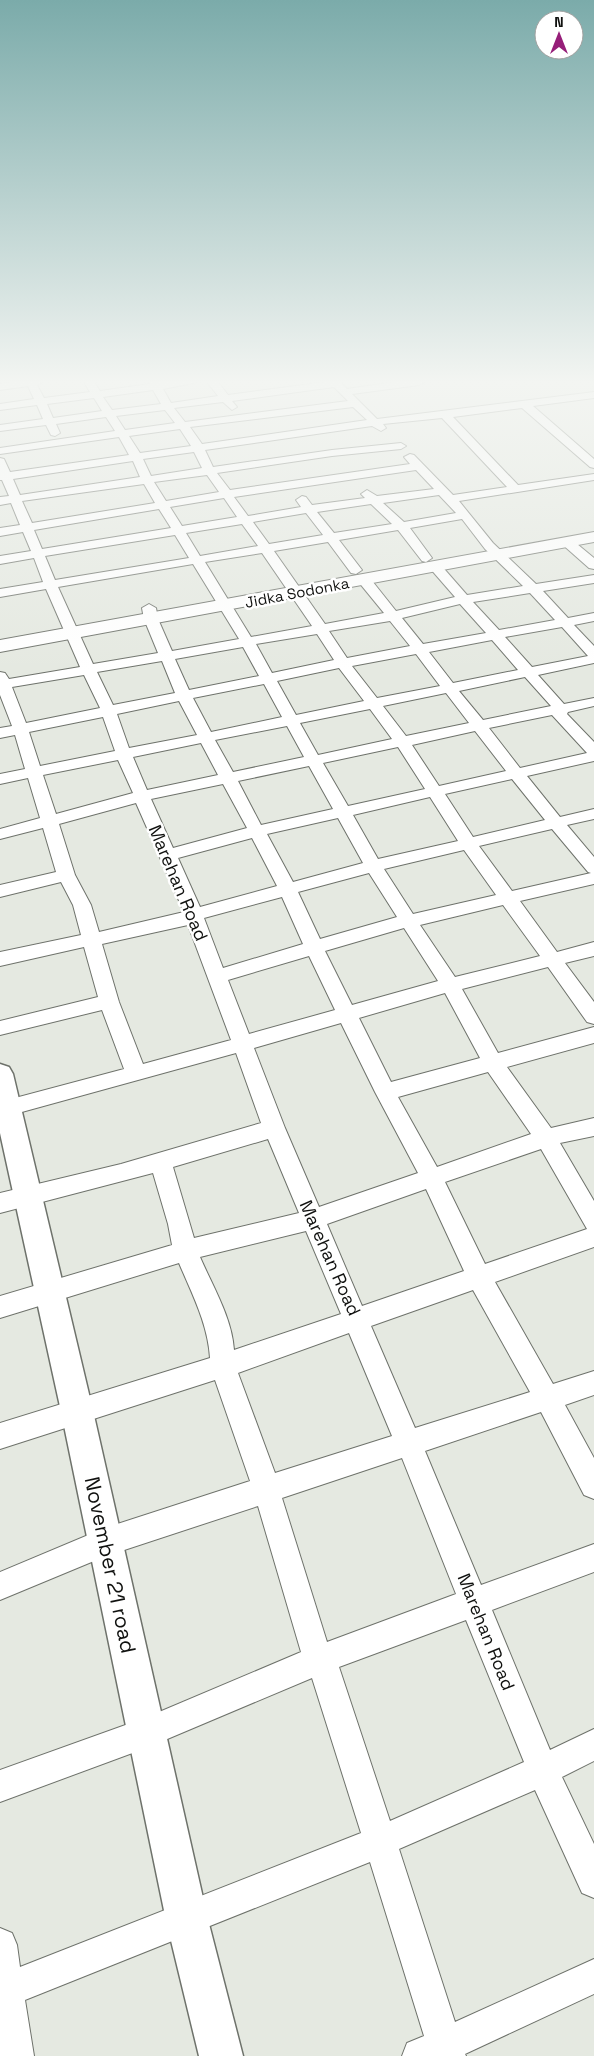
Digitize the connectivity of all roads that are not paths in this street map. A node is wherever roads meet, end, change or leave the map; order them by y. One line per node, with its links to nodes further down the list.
1 (4, 478): 17 (street, Marehan Road)
2 (80, 478): 13 (street)
3 (160, 478): 11 (street)
4 (215, 478): 15 (street)
5 (284, 478): 12 (street)
6 (330, 478): 12 (street)
7 (353, 478): 18 (street)
8 (430, 478): 16 (street)
9 (505, 478): 14 (street)
10 (588, 478): 14 (street)
11 (147, 480): 13 (street); 20 (street)
12 (288, 484): 15 (street); 21 (street)
13 (86, 489): 17 (street); 26 (street)
14 (515, 489): 16 (street)
15 (227, 494): 20 (street); 23 (street)
16 (446, 495): 18 (street); 22 (street)
17 (16, 499): 19 (street); 25 (street, Marehan Road)
18 (372, 500): 21 (street); 24 (street)
19 (0, 501)
20 (164, 505): 26 (street); 28 (street)
21 (310, 509): 23 (street); 31 (street)
22 (465, 515): 24 (street); 34 (street)
23 (244, 519): 28 (street); 33 (street)
24 (402, 525): 31 (street); 38 (street)
25 (28, 527): 26 (street); 29 (street); 35 (street, Marehan Road)
26 (106, 528): 28 (street); 35 (street); 40 (street)
27 (594, 529): 34 (main road, Jidka Sodonka)
28 (177, 530): 36 (street)
29 (0, 532)
30 (594, 537): 32 (main road, Jidka Sodonka)
31 (332, 538): 33 (street); 41 (street)
32 (567, 542): 34 (main road, Jidka Sodonka); 39 (street)
33 (266, 547): 36 (street); 45 (street)
34 (494, 550): 38 (main road, Jidka Sodonka); 44 (street)
35 (37, 553): 37 (street); 43 (street, Marehan Road)
36 (195, 559): 40 (street); 48 (street)
37 (0, 560)
38 (430, 562): 41 (main road, Jidka Sodonka); 47 (street)
39 (594, 565)
40 (127, 572): 43 (street)
41 (360, 575): 45 (main road, Jidka Sodonka); 50 (street)
42 (594, 578): 44 (street)
43 (51, 585): 46 (street); 53 (street, Marehan Road)
44 (532, 587): 47 (street); 52 (street)
45 (294, 588): 48 (main road, Jidka Sodonka); 54 (street)
46 (0, 593)
47 (464, 599): 50 (street); 55 (street)
48 (222, 601): 49 (main road, Jidka Sodonka); 57 (street)
49 (150, 614): 53 (main road, Jidka Sodonka); 61 (street)
50 (394, 616): 54 (street); 59 (street)
51 (594, 616): 52 (street)
52 (566, 623): 55 (street); 60 (street)
53 (69, 627): 56 (main road, Jidka Sodonka); 58 (main road, Jidka Sodonka); 64 (street, Marehan Road)
54 (321, 627): 57 (street); 63 (street)
55 (496, 634): 59 (street); 65 (street)
56 (0, 635)
57 (247, 642): 61 (street); 66 (street)
58 (0, 646)
59 (421, 650): 63 (street); 68 (street)
60 (594, 654)
61 (167, 656): 64 (street); 69 (street)
62 (594, 659): 65 (street)
63 (343, 663): 66 (street); 70 (street)
64 (90, 670): 67 (street); 73 (street, Marehan Road)
65 (528, 673): 68 (street); 72 (street)
66 (267, 680): 69 (street); 74 (street)
67 (1, 682): 76 (street)
68 (450, 687): 70 (street); 75 (street)
69 (184, 696): 73 (street); 78 (street)
70 (371, 702): 74 (street); 79 (street)
71 (594, 702): 72 (street)
72 (561, 709): 75 (street); 80 (street)
73 (109, 712): 76 (street); 81 (street, Marehan Road)
74 (290, 719): 78 (street); 83 (street)
75 (480, 727): 79 (street); 85 (street)
76 (21, 729): 77 (street); 84 (street)
77 (0, 733)
78 (207, 737): 81 (street); 86 (street)
79 (403, 743): 83 (street); 88 (street)
80 (594, 751)
81 (123, 753): 84 (street); 89 (street, Marehan Road)
82 (594, 756): 85 (street)
83 (314, 759): 86 (street); 90 (street)
84 (34, 770): 87 (street); 92 (street)
85 (515, 772): 88 (street); 93 (street)
86 (227, 778): 89 (street); 94 (street)
87 (0, 779)
88 (435, 791): 90 (street); 96 (street)
89 (142, 796): 92 (street); 97 (street, Marehan Road)
90 (343, 812): 94 (street); 98 (street)
91 (594, 814): 93 (street)
92 (48, 821): 95 (street); 100 (street)
93 (556, 824): 96 (street); 99 (street)
94 (257, 831): 97 (street); 102 (street)
95 (0, 834)
96 (468, 842): 98 (street); 104 (street)
97 (166, 855): 105 (street, Marehan Road)
98 (373, 866): 102 (street); 106 (street)
99 (594, 868)
100 (66, 875): 103 (street); 107 (street)
101 (594, 878): 104 (street)
102 (288, 890): 105 (street); 108 (street)
103 (0, 891)
104 (508, 897): 106 (street); 111 (street)
105 (194, 915): 107 (street); 112 (street, Marehan Road)
106 (407, 922): 108 (street); 113 (street)
107 (91, 939): 110 (street); 114 (street)
108 (314, 947): 112 (street); 115 (street)
109 (594, 949): 111 (street)
110 (0, 959)
111 (552, 960): 113 (street); 116 (street)
112 (216, 977): 119 (street, Marehan Road)
113 (450, 985): 115 (street); 120 (street)
114 (109, 1002): 117 (street); 122 (street)
115 (348, 1014): 119 (street); 123 (street)
116 (594, 1018)
117 (0, 1028)
118 (594, 1035): 120 (street)
119 (243, 1044): 122 (street); 126 (street, Marehan Road)
120 (492, 1062): 123 (street); 127 (street)
121 (0, 1074): 124 (street, November 21 road)
122 (136, 1074): 124 (street)
123 (385, 1092): 129 (street)
124 (3, 1109): 130 (street, November 21 road)
125 (594, 1127): 127 (street)
126 (274, 1128): 128 (street); 131 (street, Marehan Road)
127 (546, 1138): 129 (street); 132 (street)
128 (160, 1161): 130 (street); 134 (street)
129 (432, 1178): 131 (street); 135 (street)
130 (14, 1200): 136 (street, November 21 road)
131 (312, 1219): 134 (street); 138 (street, Marehan Road)
132 (594, 1222)
133 (594, 1237): 135 (street)
134 (185, 1251): 136 (street); 139 (street)
135 (478, 1275): 138 (street); 141 (street)
136 (50, 1290): 137 (street); 142 (street, November 21 road)
137 (0, 1307)
138 (356, 1318): 139 (street); 144 (street, Marehan Road)
139 (223, 1366): 142 (street); 146 (street)
140 (594, 1382): 141 (street)
141 (548, 1399): 144 (street); 145 (street)
142 (77, 1411): 143 (street); 147 (street, November 21 road)
143 (0, 1436)
144 (409, 1444): 146 (street); 150 (street, Marehan Road)
145 (594, 1486)
146 (265, 1490): 147 (street); 151 (street)
147 (105, 1542): 149 (street); 152 (street, November 21 road)
148 (594, 1558): 150 (street)
149 (0, 1586)
150 (474, 1604): 151 (street); 154 (street, Marehan Road)
151 (318, 1660): 152 (street); 156 (street)
152 (146, 1733): 155 (street); 158 (street, November 21 road)
153 (594, 1745): 154 (street)
154 (543, 1771): 156 (street); 157 (street, Marehan Road)
155 (0, 1786)
156 (380, 1841): 158 (street); 162 (street)
157 (594, 1881)
158 (187, 1920): 161 (street); 164 (street, November 21 road)
159 (0, 1945): 161 (street)
160 (594, 1976): 162 (street)
161 (3, 1992): 163 (street)
162 (437, 2052)
163 (16, 2056)
164 (221, 2056)

